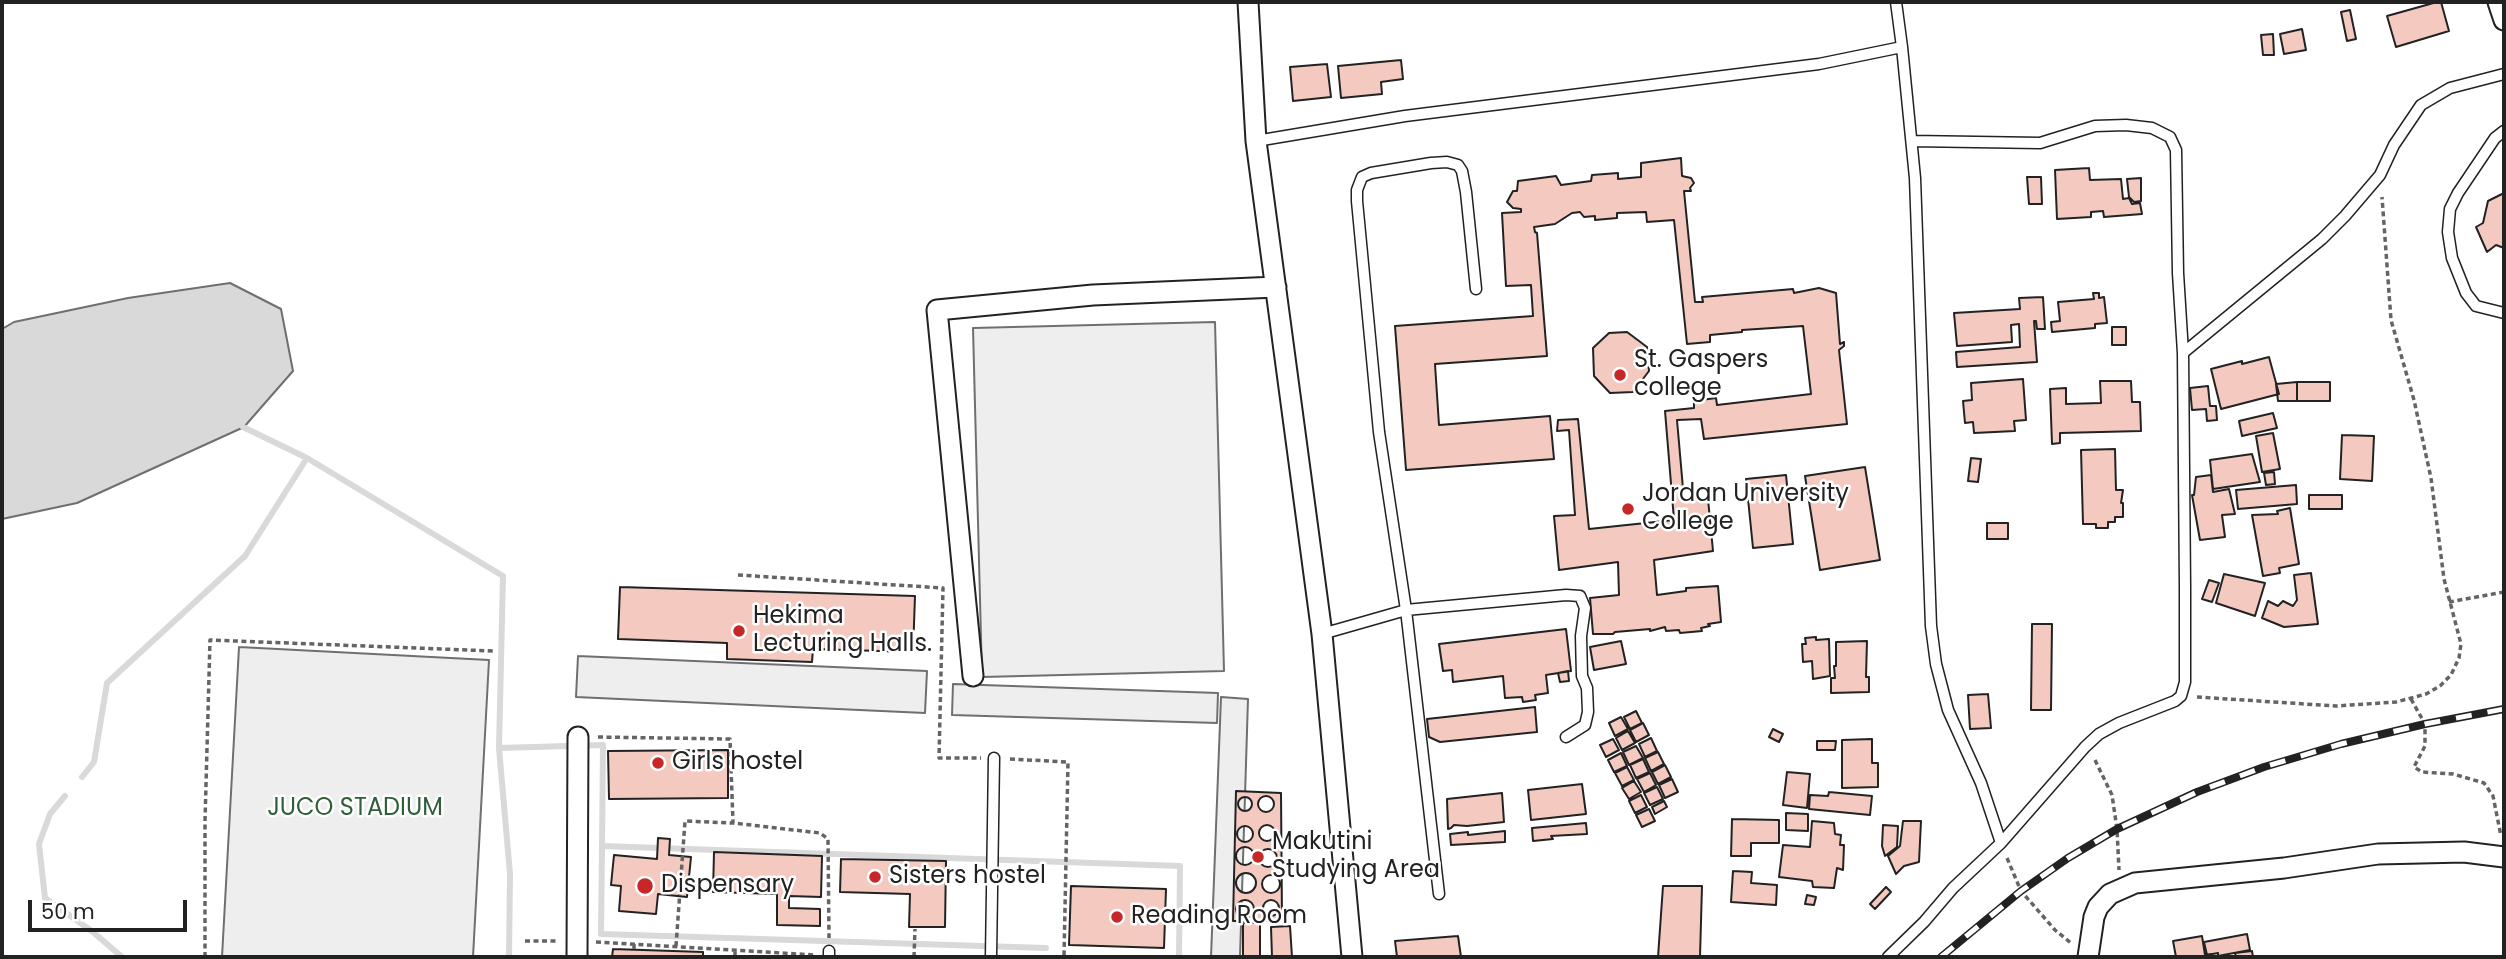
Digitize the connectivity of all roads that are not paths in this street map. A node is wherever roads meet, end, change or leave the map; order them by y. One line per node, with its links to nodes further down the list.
1 (1248, 2): 8 (street)
2 (1896, 2): 5 (lane)
3 (2498, 2): 4 (street)
4 (2504, 20)
5 (1902, 47): 8 (lane); 9 (lane)
6 (2504, 74): 13 (lane)
7 (2504, 131): 12 (lane)
8 (1256, 141): 10 (street)
9 (1912, 141): 13 (lane); 20 (lane)
10 (1276, 287): 15 (street); 16 (street)
11 (1476, 289): 14 (lane)
12 (2504, 313)
13 (2183, 353): 20 (lane)
14 (1406, 610): 15 (lane); 18 (lane); 22 (lane)
15 (1322, 634): 26 (street)
16 (973, 676)
17 (578, 737): 23 (street)
18 (1566, 737)
19 (993, 758): 25 (lane)
20 (2001, 843): 27 (lane)
21 (2503, 848): 24 (street)
22 (1439, 894)
23 (577, 949)
24 (2083, 954)
25 (991, 957)
26 (1352, 957)
27 (1888, 957)

